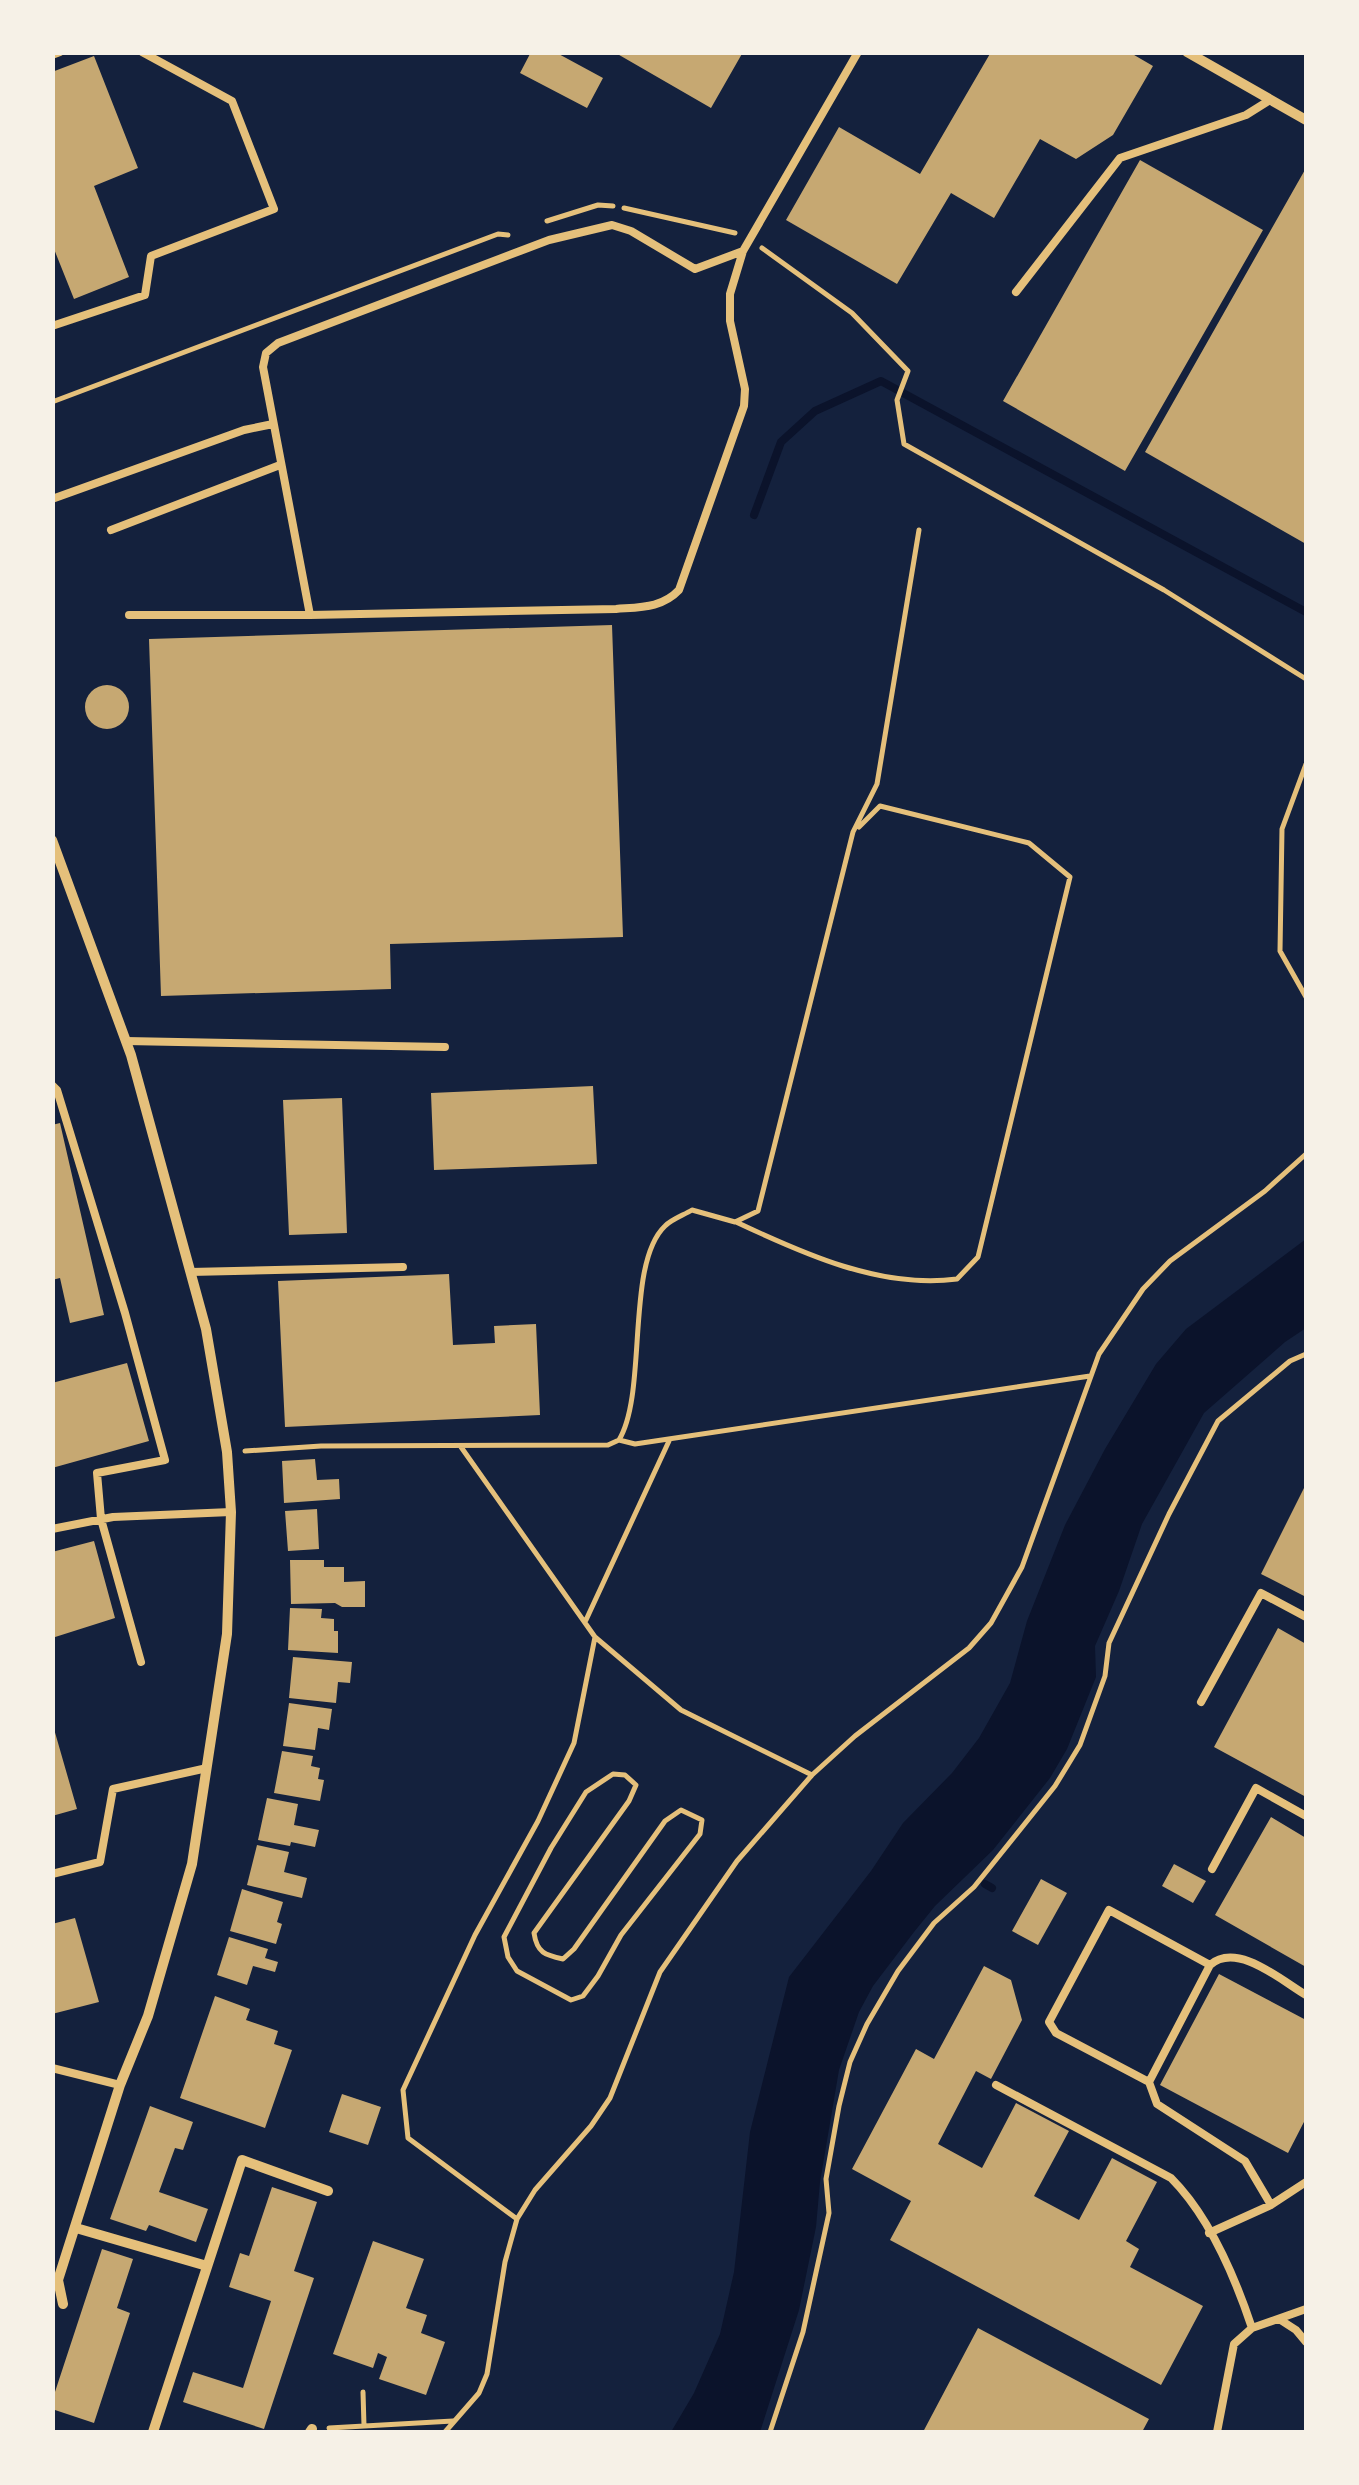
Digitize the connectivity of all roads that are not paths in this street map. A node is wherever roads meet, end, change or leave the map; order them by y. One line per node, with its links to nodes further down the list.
1 (60, 52): 5 (lane)
2 (142, 52): 10 (lane)
3 (858, 52): 8 (lane)
4 (1187, 52): 6 (street)
5 (52, 55)
6 (1270, 100): 7 (street); 9 (lane)
7 (1306, 120)
8 (743, 251): 11 (lane); 16 (lane)
9 (1016, 292)
10 (52, 326)
11 (272, 424): 12 (lane); 13 (lane)
12 (280, 465): 14 (lane); 16 (lane)
13 (52, 499)
14 (111, 530)
15 (129, 615): 16 (lane)
16 (310, 615)
17 (52, 840): 18 (street)
18 (126, 1042): 19 (lane); 22 (street)
19 (445, 1047)
20 (52, 1085): 24 (lane)
21 (403, 1267): 22 (lane)
22 (190, 1272): 23 (street)
23 (231, 1512): 24 (lane); 29 (street)
24 (101, 1519): 25 (lane); 27 (lane)
25 (52, 1528)
26 (1306, 1617): 28 (lane)
27 (140, 1662)
28 (1201, 1702)
29 (207, 1768): 32 (lane); 37 (street)
30 (1306, 1816): 31 (lane)
31 (1212, 1869)
32 (52, 1874)
33 (1210, 1965): 34 (lane); 36 (lane); 36 (lane)
34 (1306, 1995)
35 (52, 2068): 37 (lane)
36 (1148, 2082): 41 (lane)
37 (120, 2084): 42 (street)
38 (996, 2086): 43 (lane)
39 (1306, 2182): 41 (lane)
40 (328, 2191): 44 (street)
41 (1271, 2204): 43 (lane)
42 (76, 2228): 44 (street); 45 (street)
43 (1209, 2232): 48 (lane)
44 (207, 2266): 50 (street)
45 (63, 2304)
46 (1306, 2310): 47 (lane)
47 (1278, 2319): 48 (lane); 49 (lane)
48 (1252, 2328): 51 (lane)
49 (1306, 2342)
50 (153, 2432)
51 (1218, 2432)

